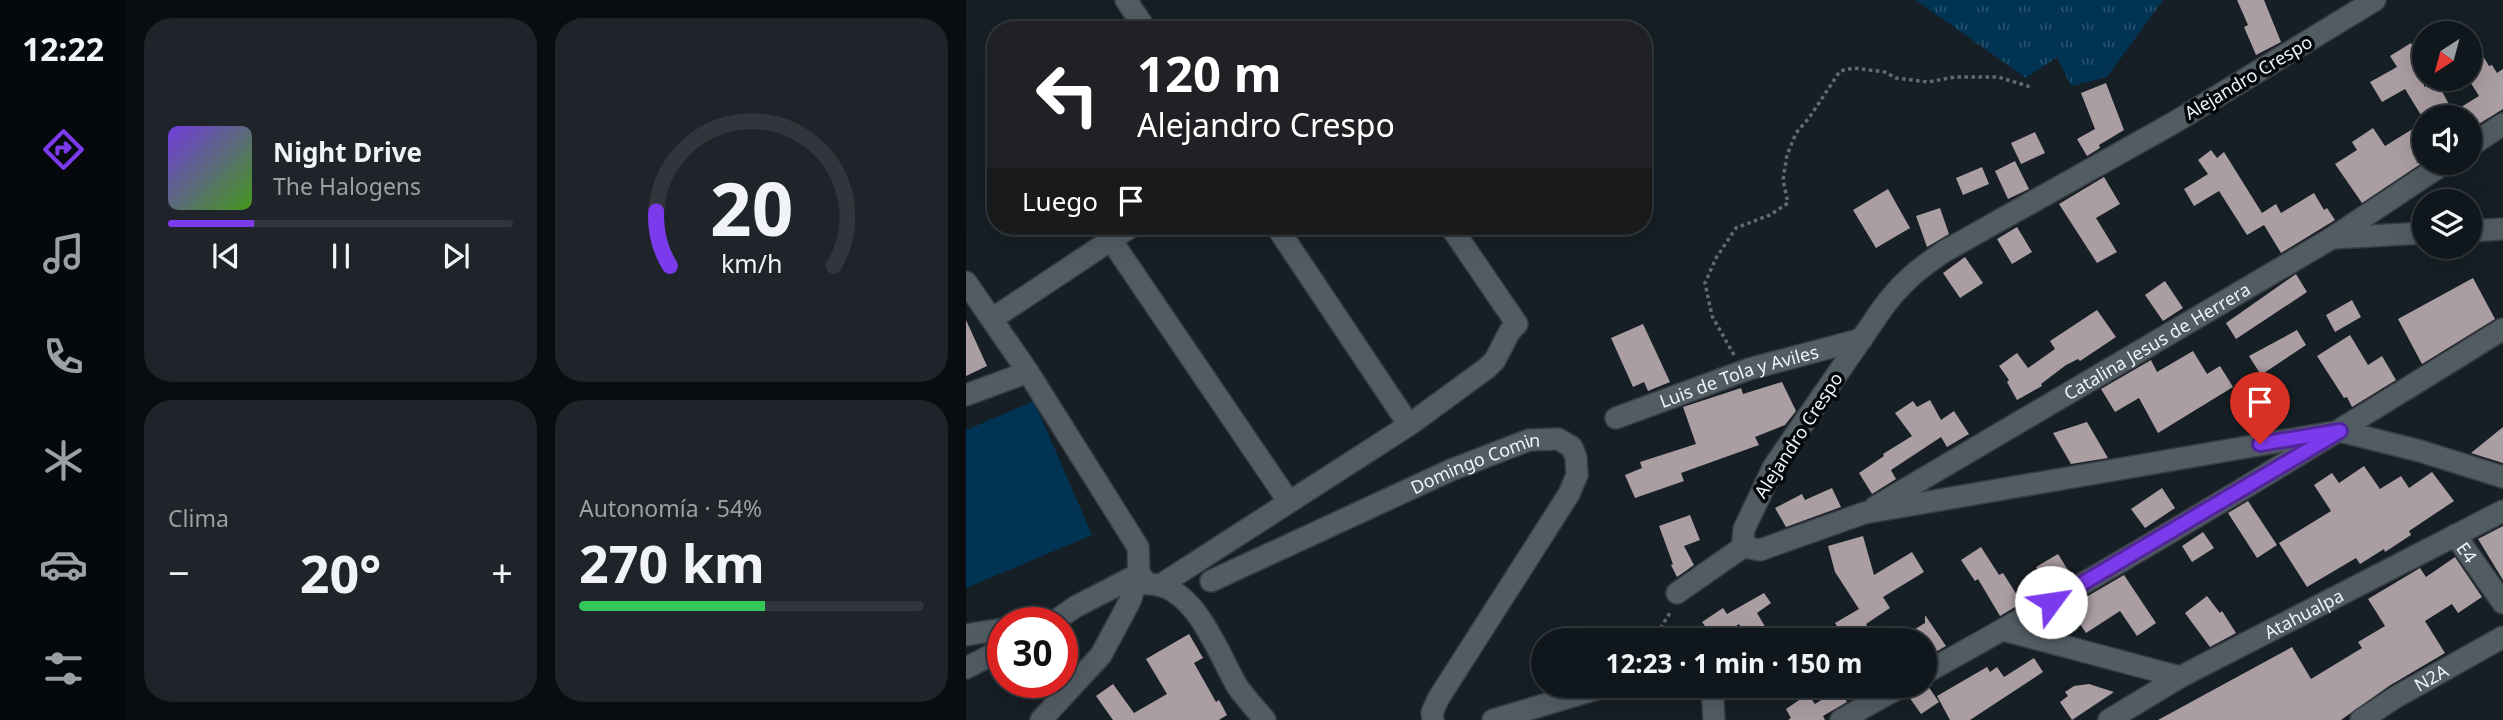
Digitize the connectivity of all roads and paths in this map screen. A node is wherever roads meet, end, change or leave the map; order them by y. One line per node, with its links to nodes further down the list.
1 (1126, 0): 3 (street)
2 (2375, 0): 19 (street, Alejandro Crespo)
3 (1140, 21)
4 (2031, 87): 20 (path)
5 (2503, 124): 6 (street)
6 (2482, 138)
7 (2427, 175): 14 (street, Catalina Jesus de Herrera)
8 (2503, 229): 9 (street)
9 (2482, 230)
10 (2412, 234): 14 (street)
11 (1118, 235): 15 (street)
12 (1282, 235): 24 (street)
13 (1456, 235): 24 (street)
14 (2332, 238): 29 (street, Catalina Jesus de Herrera)
15 (1111, 240): 17 (street); 27 (street)
16 (966, 282): 17 (street)
17 (992, 319): 21 (street)
18 (2503, 329): 25 (street)
19 (1862, 340): 20 (street, Luis de Tola y Aviles); 31 (street, Alejandro Crespo)
20 (1749, 369): 23 (street, Luis de Tola y Aviles)
21 (1028, 372): 22 (street); 32 (street)
22 (966, 395)
23 (1616, 418)
24 (1409, 425): 27 (street)
25 (2340, 431): 26 (street); 29 (street); 39 (street)
26 (2503, 477)
27 (1289, 502): 34 (street)
28 (2503, 510): 30 (street, Atahualpa)
29 (1864, 513): 31 (street)
30 (2455, 535): 36 (street, E4); 46 (street, Atahualpa)
31 (1746, 545): 35 (street)
32 (1139, 574): 34 (street); 37 (street); 50 (street)
33 (1211, 581): 52 (street, Domingo Comin)
34 (1162, 584): 51 (street)
35 (1677, 593): 38 (path)
36 (2503, 603)
37 (1075, 607)
38 (1660, 628)
39 (2003, 631): 44 (street); 46 (street)
40 (987, 632): 41 (street)
41 (966, 635)
42 (2503, 637): 57 (street, N2A)
43 (987, 657): 45 (street)
44 (1937, 667)
45 (966, 668)
46 (2180, 677): 56 (street, Atahualpa)
47 (1567, 698): 53 (street)
48 (1714, 698): 54 (street)
49 (1880, 698): 55 (street)
50 (1041, 720)
51 (1265, 720)
52 (1433, 720)
53 (1493, 720)
54 (1714, 720)
55 (1841, 720)
56 (2109, 720)
57 (2361, 720)

